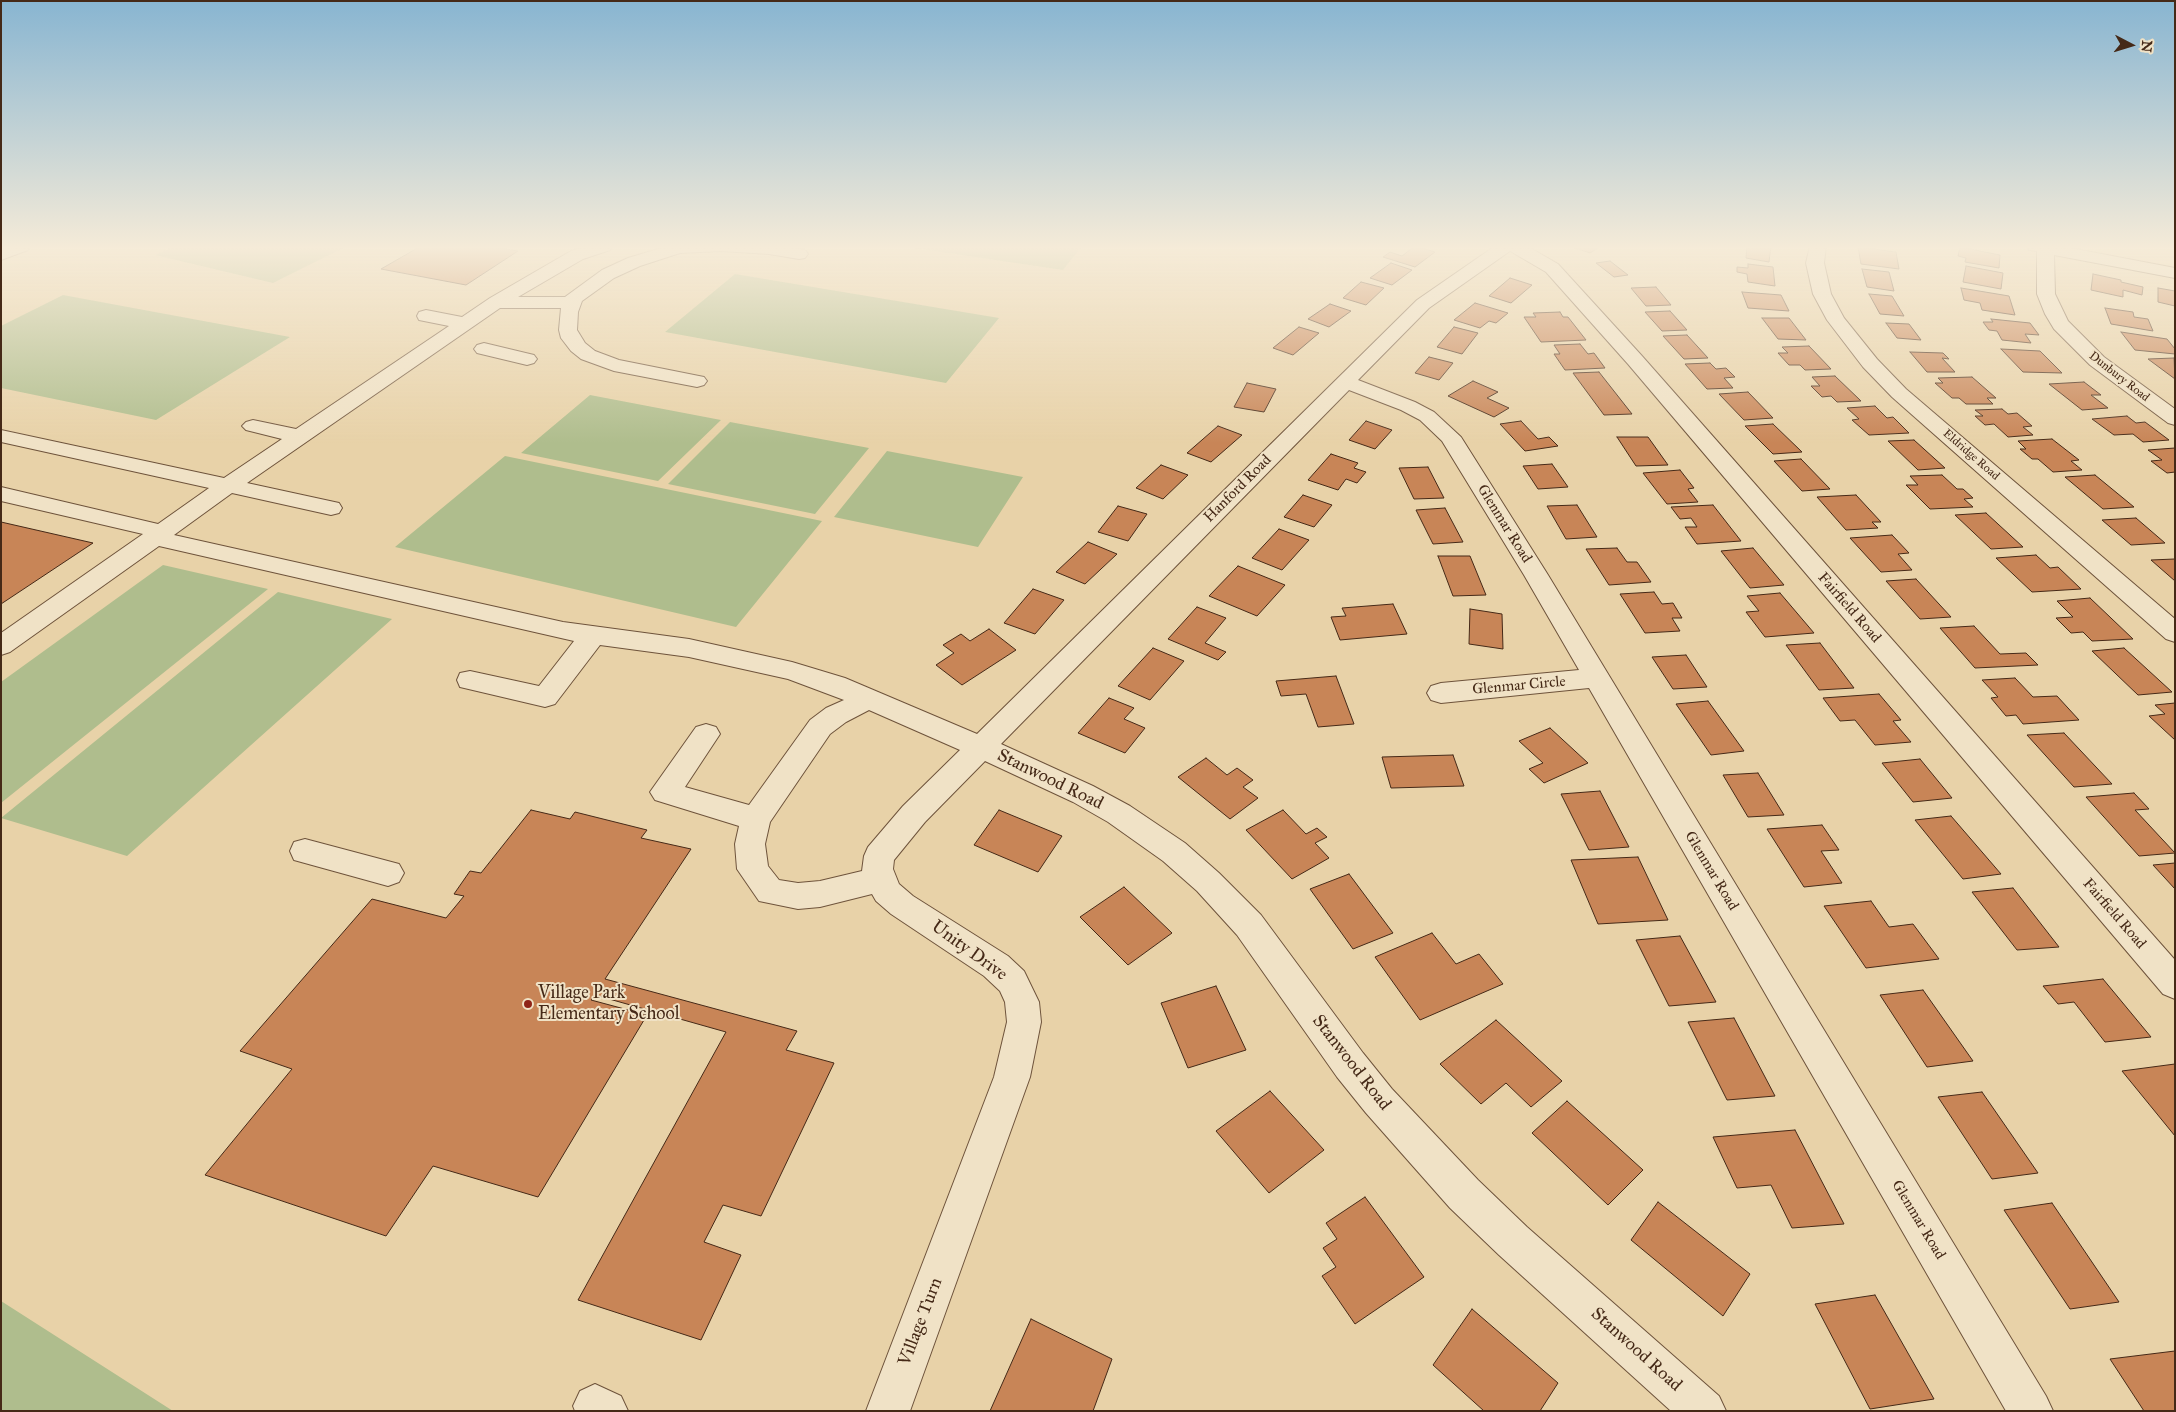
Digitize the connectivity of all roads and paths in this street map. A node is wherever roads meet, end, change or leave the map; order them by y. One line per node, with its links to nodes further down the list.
1 (482, 312): 8 (street)
2 (570, 312): 11 (street)
3 (1416, 312): 12 (street, Hanford Road)
4 (1592, 312): 34 (street, Fairfield Road)
5 (1832, 312): 21 (street, Eldridge Road)
6 (2053, 312): 13 (street, Dunbury Road)
7 (426, 316): 8 (street)
8 (467, 323): 16 (street)
9 (484, 349): 10 (street)
10 (527, 359)
11 (697, 381)
12 (1344, 382): 24 (street, Glenmar Road); 29 (street, Hanford Road)
13 (2175, 418)
14 (253, 426): 16 (street)
15 (1, 436): 17 (street)
16 (300, 436): 17 (street)
17 (230, 484): 19 (street); 20 (street)
18 (1, 494): 20 (street, Stanwood Road)
19 (331, 508)
20 (160, 535): 22 (street, Stanwood Road); 23 (street)
21 (2175, 633)
22 (593, 635): 25 (street); 27 (street, Stanwood Road)
23 (1, 646)
24 (1597, 678): 26 (street, Glenmar Circle); 38 (street, Glenmar Road)
25 (470, 680)
26 (1441, 693)
27 (869, 699): 29 (street, Stanwood Road); 30 (street)
28 (706, 734): 30 (street)
29 (981, 747): 33 (street, Unity Drive); 37 (street, Stanwood Road)
30 (756, 819): 33 (street)
31 (305, 851): 32 (street)
32 (388, 874)
33 (882, 879): 35 (street, Unity Drive)
34 (2175, 984)
35 (954, 1234): 36 (street, Village Turn)
36 (888, 1411)
37 (1704, 1411)
38 (2032, 1411)

